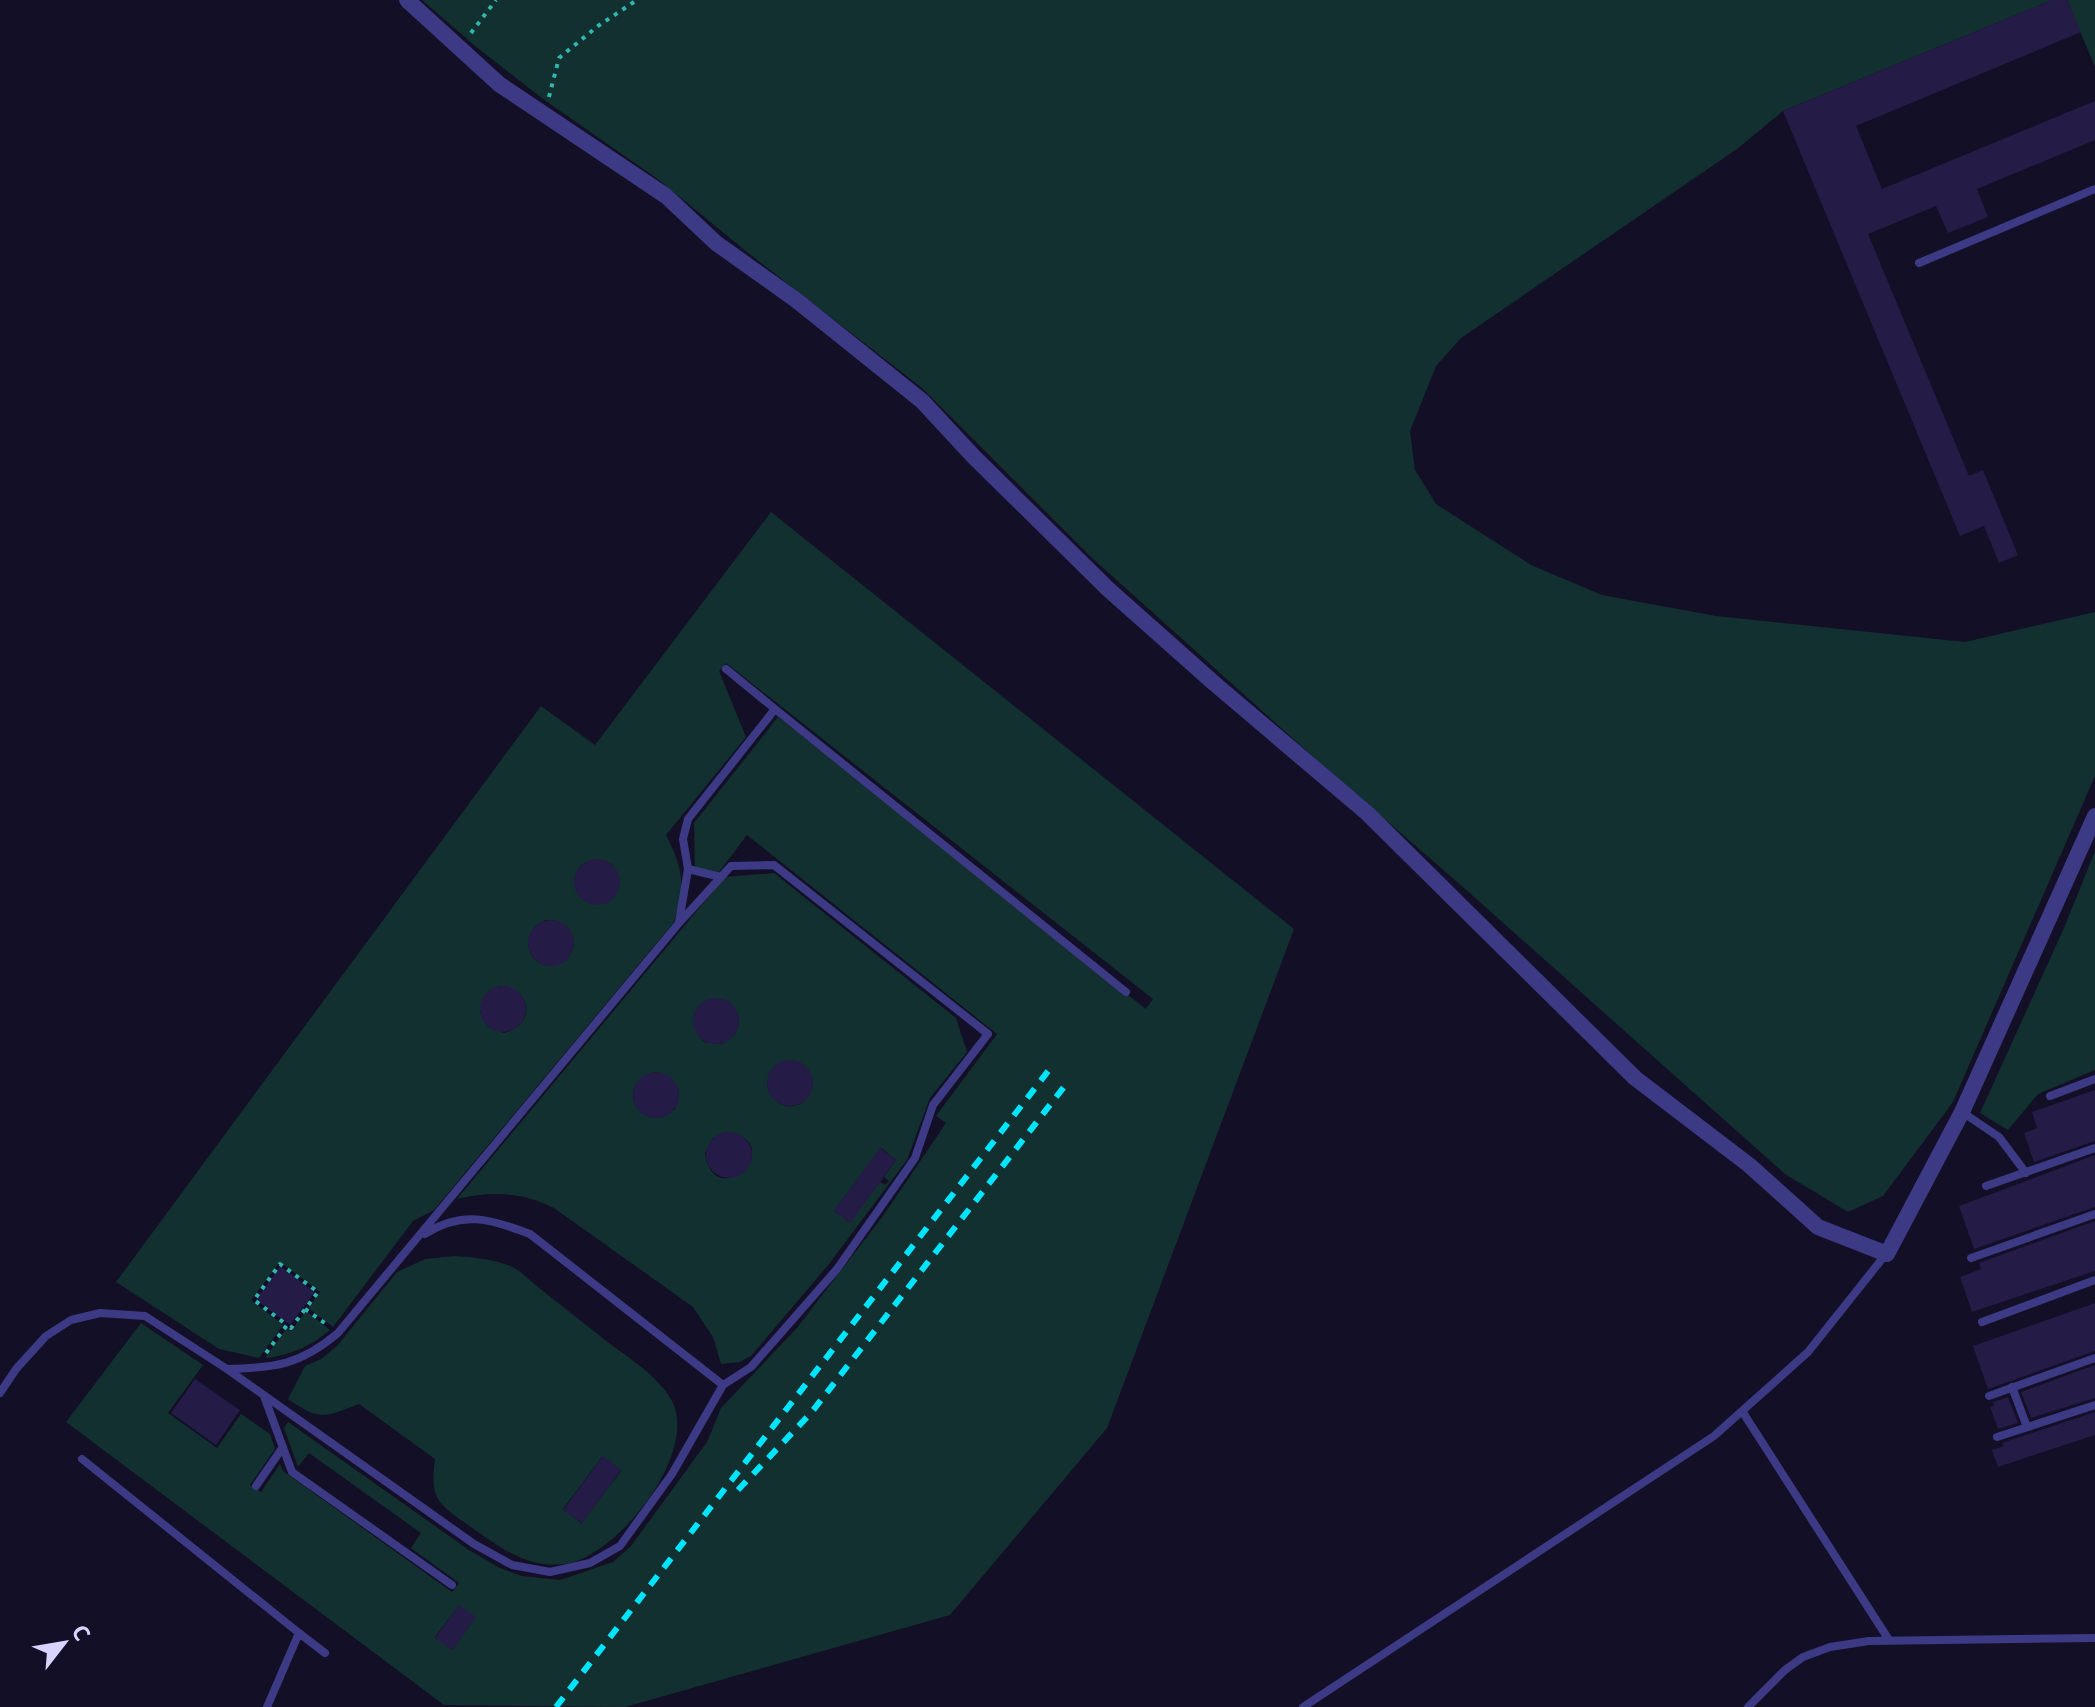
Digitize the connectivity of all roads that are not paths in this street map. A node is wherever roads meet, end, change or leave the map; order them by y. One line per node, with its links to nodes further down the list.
1 (407, 0): 19 (street)
2 (2095, 189): 3 (lane)
3 (1919, 263)
4 (726, 669): 5 (lane)
5 (775, 709): 7 (lane); 10 (lane)
6 (2095, 816): 13 (street)
7 (688, 869): 8 (lane); 9 (lane)
8 (721, 877): 9 (lane); 25 (lane)
9 (679, 923): 18 (lane)
10 (1126, 992)
11 (2095, 1079): 12 (lane)
12 (2050, 1096)
13 (1962, 1112): 15 (lane); 19 (street)
14 (2095, 1148): 15 (lane)
15 (2026, 1173): 16 (lane)
16 (1986, 1186)
17 (2095, 1214): 20 (lane)
18 (417, 1238): 24 (lane); 25 (lane)
19 (1887, 1254): 31 (lane)
20 (1971, 1258)
21 (2095, 1280): 22 (lane)
22 (1982, 1322)
23 (2095, 1358): 26 (lane)
24 (227, 1369): 27 (lane); 28 (lane)
25 (723, 1385): 28 (lane)
26 (2012, 1387): 29 (lane); 32 (lane)
27 (0, 1393)
28 (264, 1395): 34 (lane)
29 (1989, 1396)
30 (2095, 1405): 32 (lane)
31 (1742, 1411): 40 (lane); 43 (lane)
32 (2027, 1427): 33 (lane)
33 (1997, 1437)
34 (283, 1447): 36 (lane); 37 (lane)
35 (82, 1459): 38 (lane)
36 (256, 1486)
37 (452, 1585)
38 (299, 1633): 41 (lane); 42 (lane)
39 (2095, 1638): 40 (lane)
40 (1889, 1640): 44 (lane)
41 (325, 1653)
42 (267, 1707)
43 (1303, 1707)
44 (1748, 1707)

